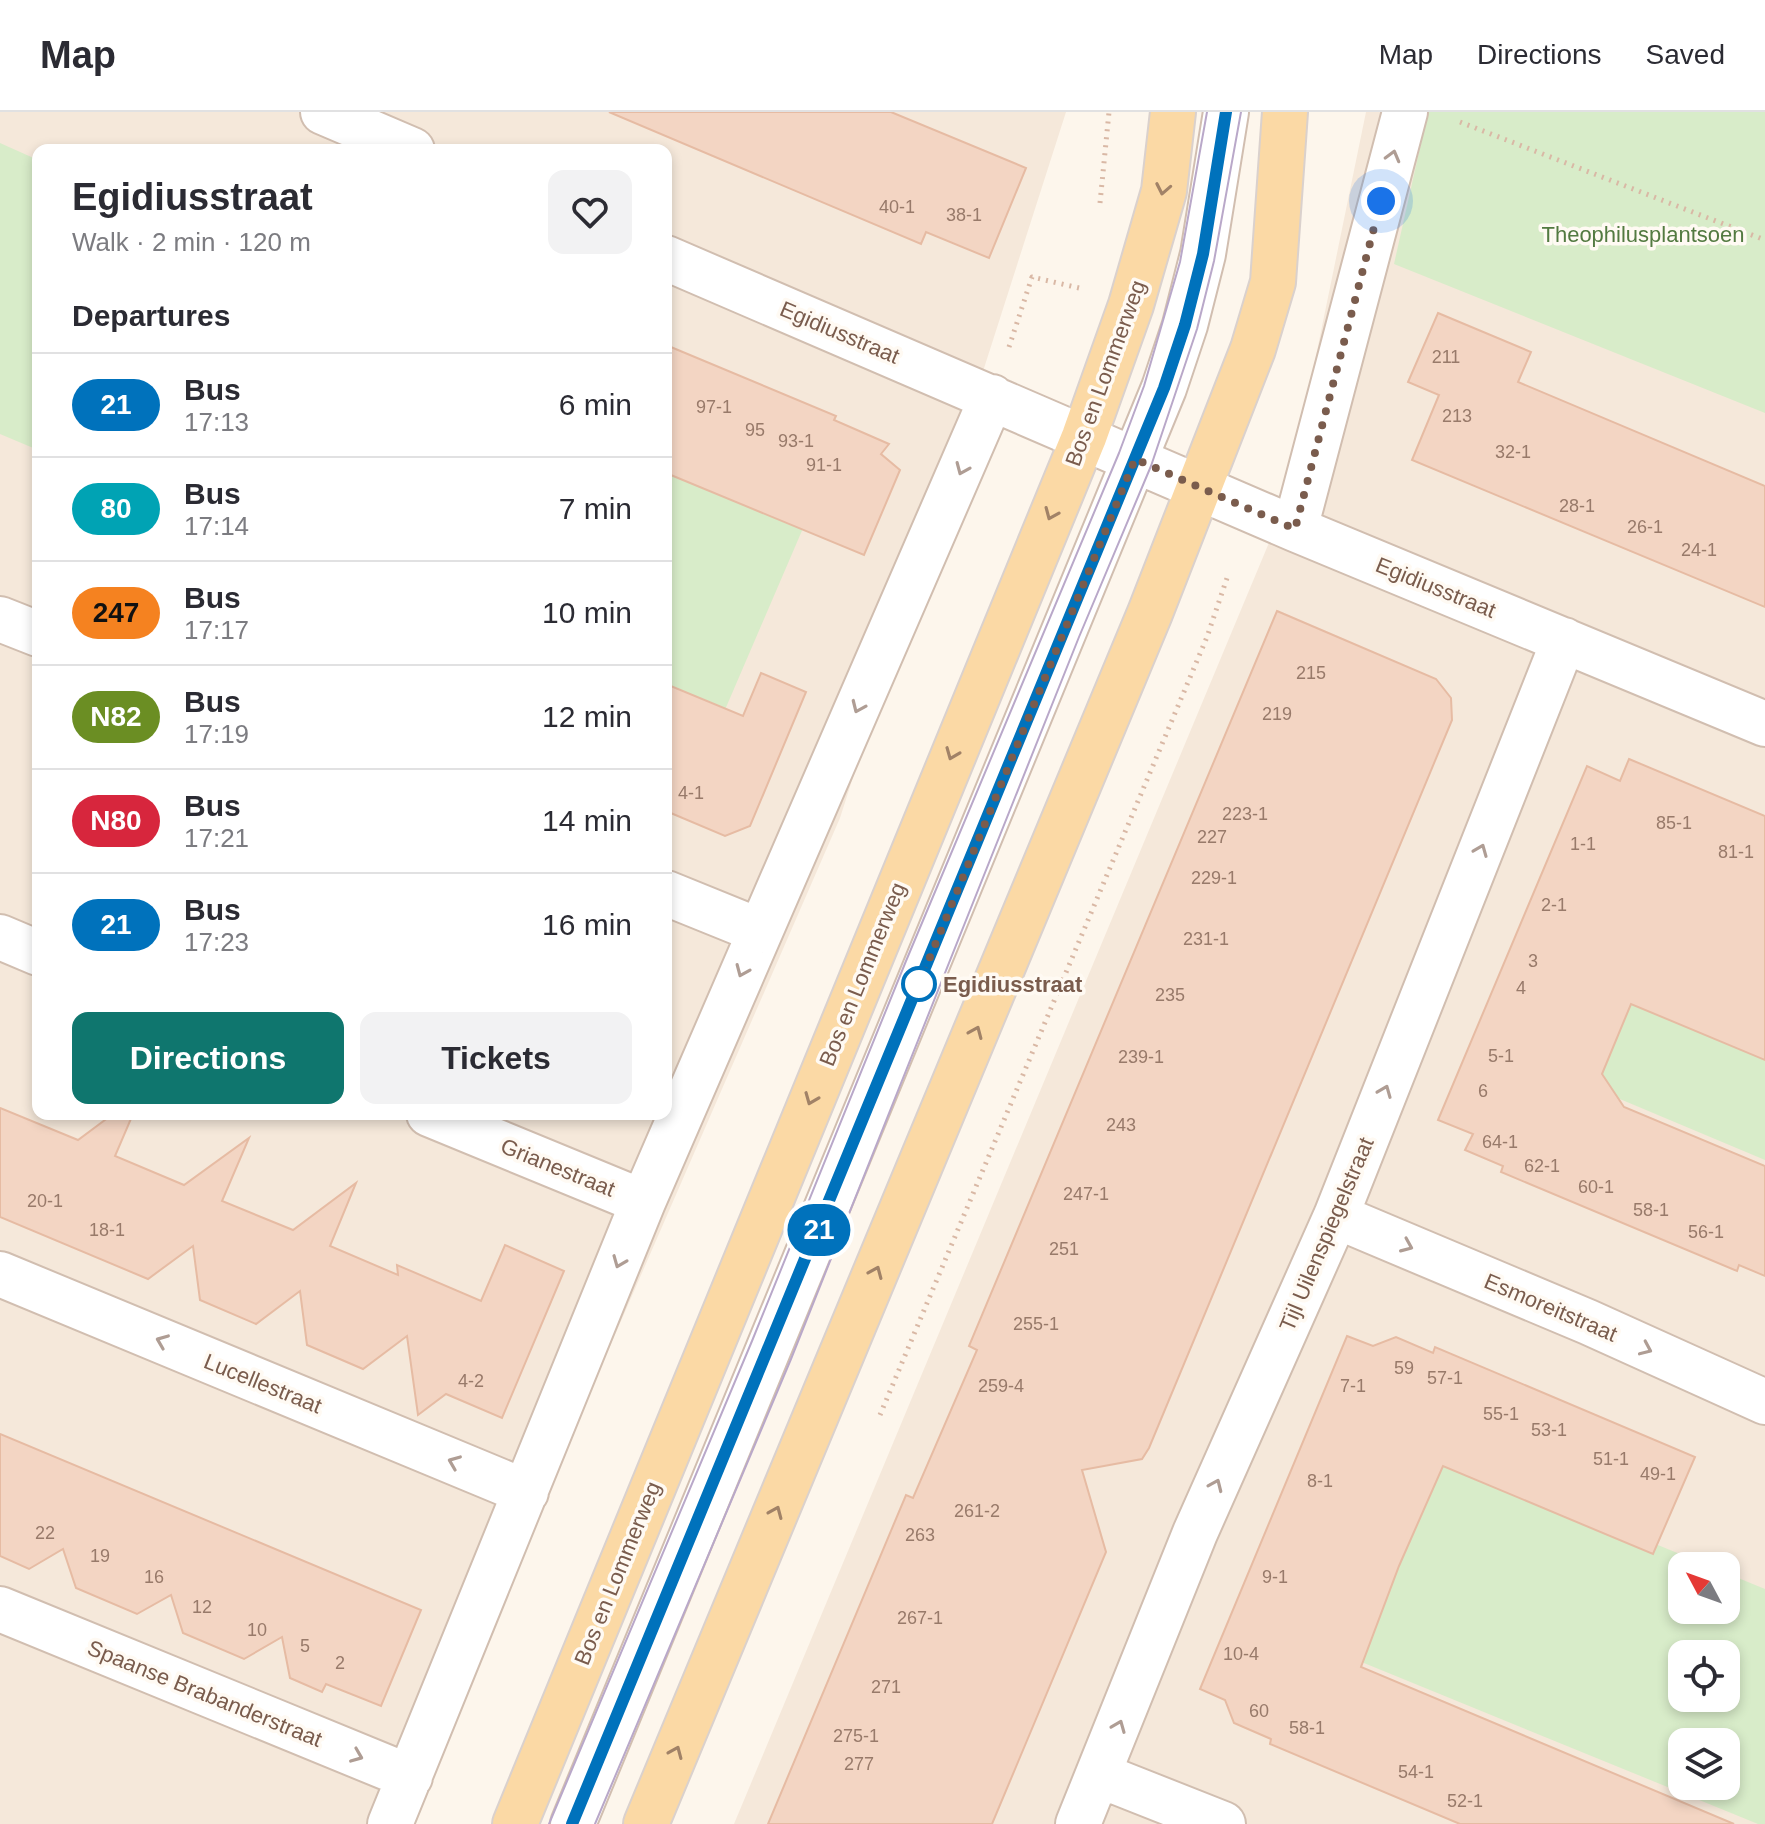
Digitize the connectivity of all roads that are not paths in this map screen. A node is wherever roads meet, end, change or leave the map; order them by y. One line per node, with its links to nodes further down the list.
1 (323, 112): 6 (street)
2 (1173, 112): 9 (main road, Bos en Lommerweg, one-way to 9)
3 (1226, 112): 10 (street)
4 (1285, 112): 11 (main road)
5 (1405, 112): 12 (street, one-way to 5)
6 (398, 144)
7 (672, 261): 8 (street, Egidiusstraat)
8 (992, 397): 9 (street, Egidiusstraat); 18 (street, one-way to 18)
9 (1084, 437): 10 (street, Egidiusstraat); 31 (main road, Bos en Lommerweg, one-way to 31)
10 (1135, 459): 11 (street, Egidiusstraat); 32 (street)
11 (1200, 488): 12 (street, Egidiusstraat); 33 (main road, one-way to 11)
12 (1295, 529): 15 (street, Egidiusstraat)
13 (0, 619): 14 (street)
14 (32, 632)
15 (1564, 640): 16 (street, Egidiusstraat); 23 (street, Tijl Uilenspiegelstraat, one-way to 15)
16 (1765, 724)
17 (672, 895): 18 (street)
18 (760, 931): 22 (street, one-way to 22)
19 (0, 937): 20 (street)
20 (32, 950)
21 (444, 1120): 22 (street, Grianestraat)
22 (643, 1202): 26 (street, one-way to 26)
23 (1336, 1216): 25 (street, Esmoreitstraat, one-way to 25); 28 (street, Tijl Uilenspiegelstraat, one-way to 23)
24 (0, 1274): 26 (street, Lucellestraat, one-way to 24)
25 (1765, 1402)
26 (526, 1492): 29 (street)
27 (0, 1609): 29 (street, Spaanse Brabanderstraat, one-way to 29)
28 (1099, 1775): 34 (street, Tijl Uilenspiegelstraat); 35 (street)
29 (410, 1777): 30 (street)
30 (390, 1824)
31 (515, 1824)
32 (573, 1824)
33 (646, 1824)
34 (1078, 1824)
35 (1223, 1824)

